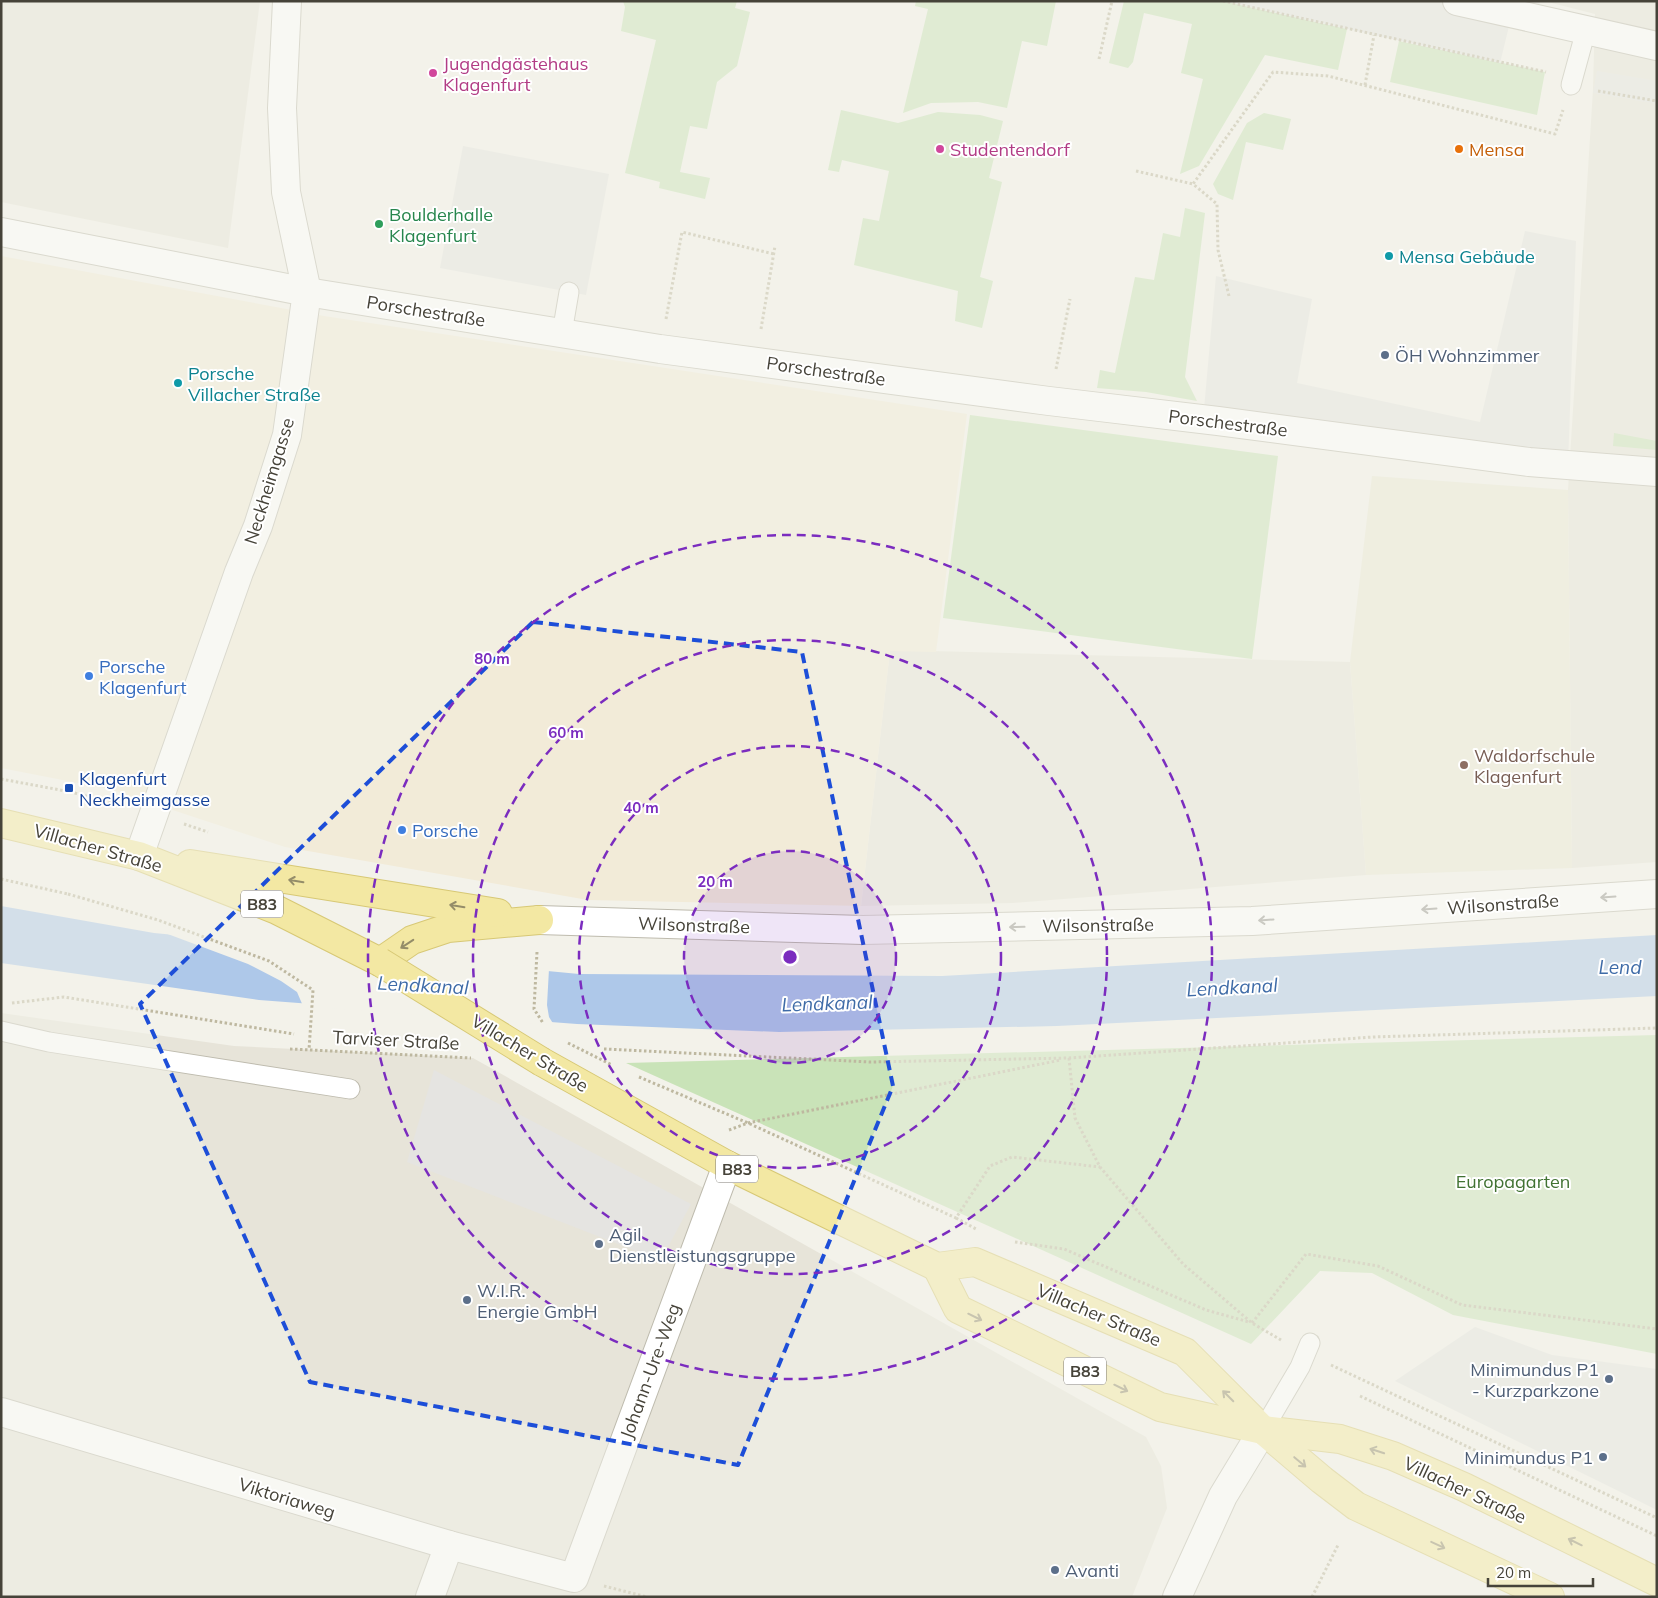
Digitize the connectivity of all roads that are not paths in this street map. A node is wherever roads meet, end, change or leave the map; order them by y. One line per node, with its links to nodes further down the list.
1 (287, 1): 7 (street, Neckheimgasse)
2 (1457, 1): 3 (street)
3 (1586, 30): 4 (street); 5 (lane)
4 (1657, 46)
5 (1571, 85)
6 (1, 232): 7 (street, Porschestraße)
7 (307, 292): 9 (street, Porschestraße); 12 (street, Neckheimgasse)
8 (569, 292): 9 (lane)
9 (562, 332): 10 (street, Porschestraße)
10 (1657, 472)
11 (1, 823): 12 (main road, Villacher Straße / B83)
12 (139, 856): 14 (main road, one-way to 12); 15 (main road, Villacher Straße / B83)
13 (1657, 894): 14 (street, Wilsonstraße, one-way to 14)
14 (539, 920): 15 (main road, one-way to 15)
15 (380, 962): 18 (main road, Villacher Straße / B83, bridge)
16 (1, 1031): 17 (lane)
17 (350, 1090)
18 (727, 1165): 19 (main road, Villacher Straße / B83); 24 (street, Johann-Ure-Weg)
19 (937, 1267): 22 (main road, Villacher Straße / B83, one-way to 22); 22 (main road, Villacher Straße / B83, one-way to 19)
20 (1308, 1348): 22 (lane)
21 (1, 1412): 23 (street, Viktoriaweg)
22 (1263, 1430): 25 (main road, Villacher Straße / B83, one-way to 22); 27 (street); 28 (main road, Villacher Straße / B83, one-way to 28)
23 (449, 1546): 24 (street, Viktoriaweg); 26 (street)
24 (574, 1578)
25 (1657, 1582)
26 (430, 1597)
27 (1177, 1597)
28 (1550, 1597)

